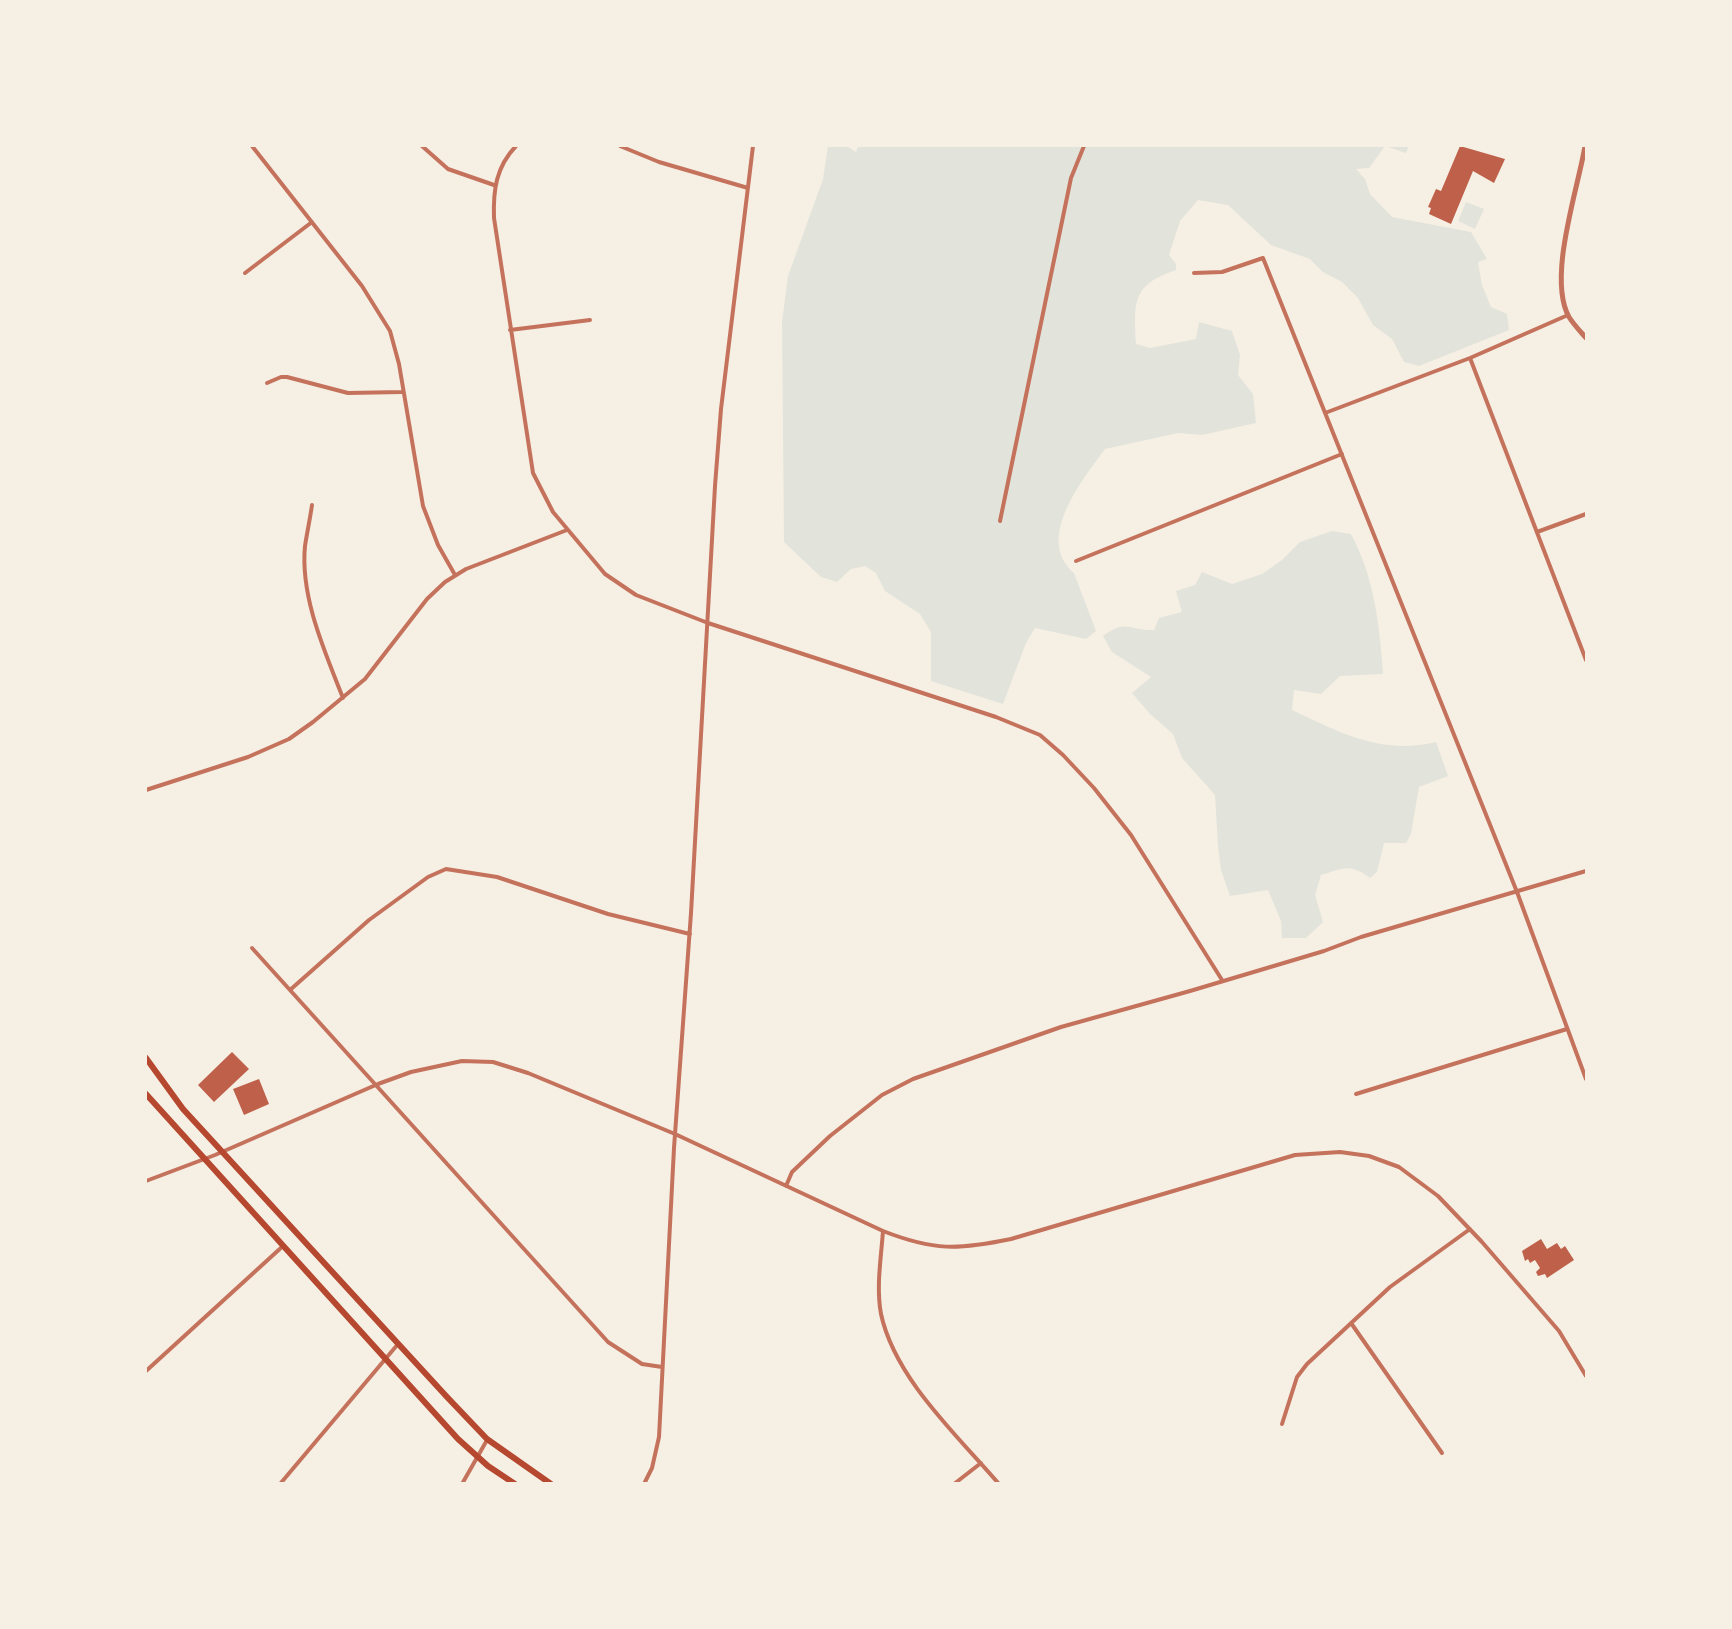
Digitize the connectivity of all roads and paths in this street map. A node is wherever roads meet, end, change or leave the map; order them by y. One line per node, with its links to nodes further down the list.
1 (252, 146): 10 (street)
2 (422, 146): 8 (street)
3 (516, 146): 8 (street)
4 (620, 146): 9 (street)
5 (753, 146): 9 (street)
6 (1084, 146): 24 (street)
7 (1585, 146): 13 (street)
8 (494, 185): 15 (street)
9 (748, 188): 29 (street)
10 (312, 222): 11 (street); 19 (street)
11 (245, 273)
12 (1194, 273): 20 (street)
13 (1568, 315): 16 (street); 17 (street)
14 (590, 320): 15 (street)
15 (510, 330): 25 (street)
16 (1587, 338)
17 (1470, 358): 20 (street); 26 (street)
18 (267, 383): 19 (street)
19 (402, 392): 28 (street)
20 (1325, 413): 21 (street)
21 (1342, 454): 27 (street); 34 (street)
22 (312, 505): 31 (street)
23 (1587, 514): 26 (street)
24 (1000, 521)
25 (567, 530): 28 (street); 29 (street)
26 (1537, 532): 30 (street)
27 (1076, 561)
28 (455, 575): 31 (street)
29 (708, 623): 35 (street); 37 (street)
30 (1587, 660)
31 (343, 698): 32 (street)
32 (146, 790)
33 (1587, 871): 34 (street)
34 (1517, 892): 37 (street); 39 (street)
35 (690, 934): 38 (street); 45 (street)
36 (252, 948): 38 (street)
37 (1222, 980): 49 (street)
38 (290, 990): 42 (street)
39 (1567, 1029): 41 (street); 44 (street)
40 (146, 1058): 46 (main road)
41 (1587, 1078)
42 (378, 1084): 45 (street); 46 (street); 56 (street)
43 (146, 1094): 47 (main road)
44 (1356, 1094)
45 (675, 1134): 49 (street); 56 (street)
46 (223, 1151): 47 (street); 54 (main road)
47 (205, 1159): 48 (street); 52 (main road)
48 (146, 1181)
49 (786, 1186): 51 (street)
50 (1470, 1229): 51 (street); 53 (street); 58 (street)
51 (883, 1232): 63 (street)
52 (283, 1246): 55 (main road); 57 (street)
53 (1351, 1323): 59 (street); 61 (street)
54 (398, 1344): 55 (street); 60 (main road)
55 (387, 1358): 62 (main road); 64 (street)
56 (662, 1367): 68 (street)
57 (146, 1371)
58 (1587, 1376)
59 (1282, 1424)
60 (487, 1439): 62 (street); 67 (main road)
61 (1442, 1453)
62 (477, 1457): 65 (street); 66 (main road)
63 (981, 1462): 69 (street); 70 (street)
64 (280, 1484)
65 (462, 1484)
66 (515, 1484)
67 (551, 1484)
68 (644, 1484)
69 (954, 1484)
70 (999, 1484)

